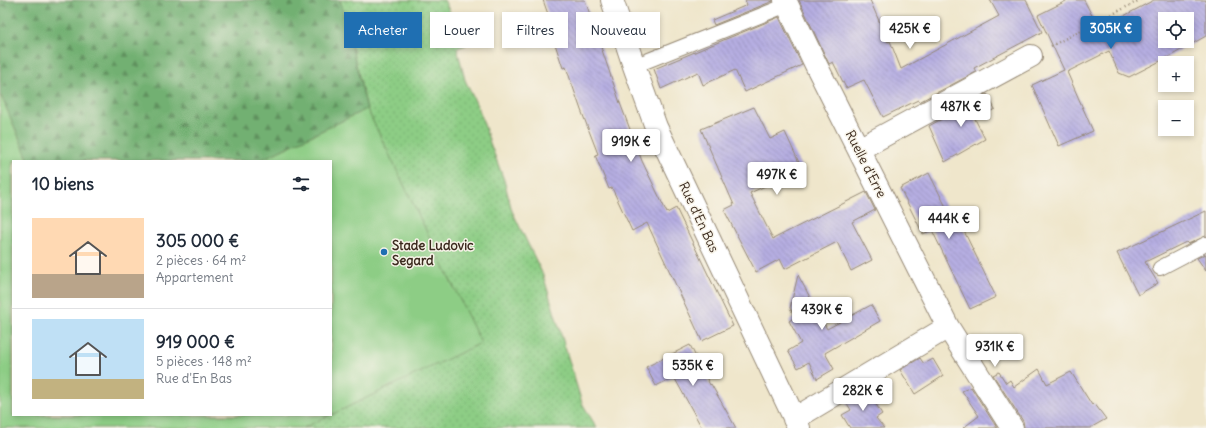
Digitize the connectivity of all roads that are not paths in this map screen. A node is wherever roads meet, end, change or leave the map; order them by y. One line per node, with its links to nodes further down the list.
1 (612, 0): 4 (street, Rue d'En Bas)
2 (786, 2): 4 (lane); 5 (street, Ruelle d'Erre)
3 (1031, 56): 5 (street)
4 (634, 66): 9 (street, Rue d'En Bas)
5 (859, 149): 8 (street, Ruelle d'Erre)
6 (1206, 244): 7 (lane)
7 (1160, 268)
8 (948, 327): 9 (street); 10 (street, Ruelle d'Erre)
9 (796, 423)
10 (1012, 428)

